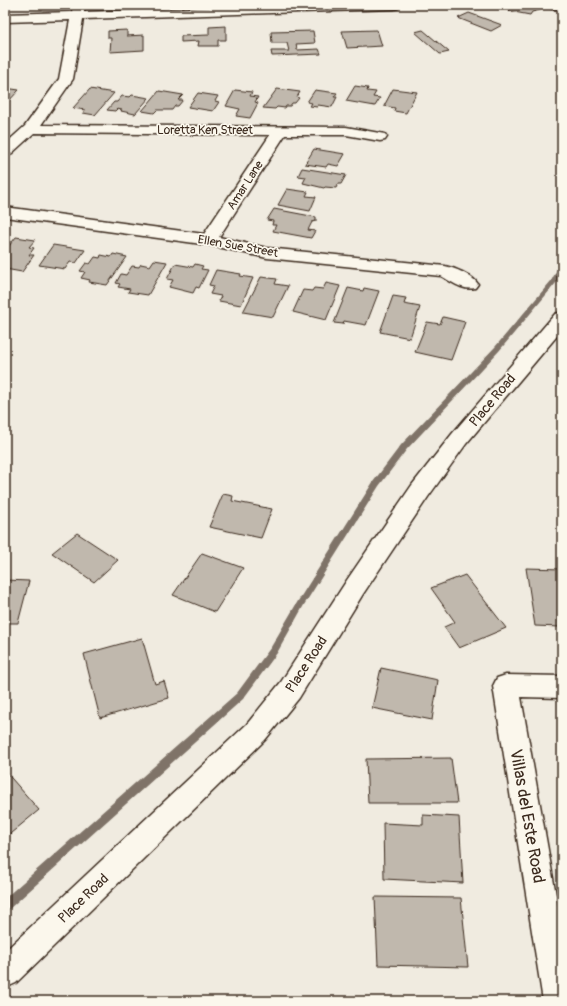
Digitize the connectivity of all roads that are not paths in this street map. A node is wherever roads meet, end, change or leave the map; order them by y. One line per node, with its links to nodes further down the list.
1 (394, 5): 2 (street)
2 (78, 10): 3 (street); 4 (street)
3 (5, 18)
4 (30, 129): 5 (street, Loretta Ken Street); 7 (street)
5 (281, 130): 6 (street, Loretta Ken Street); 9 (street, Amar Lane)
6 (380, 137)
7 (5, 152)
8 (5, 212): 9 (street, Ellen Sue Street)
9 (210, 240): 10 (street, Ellen Sue Street)
10 (469, 284)
11 (562, 318): 13 (street, Place Road)
12 (562, 687): 14 (street, Villas del Este Road)
13 (5, 972)
14 (559, 1001)

